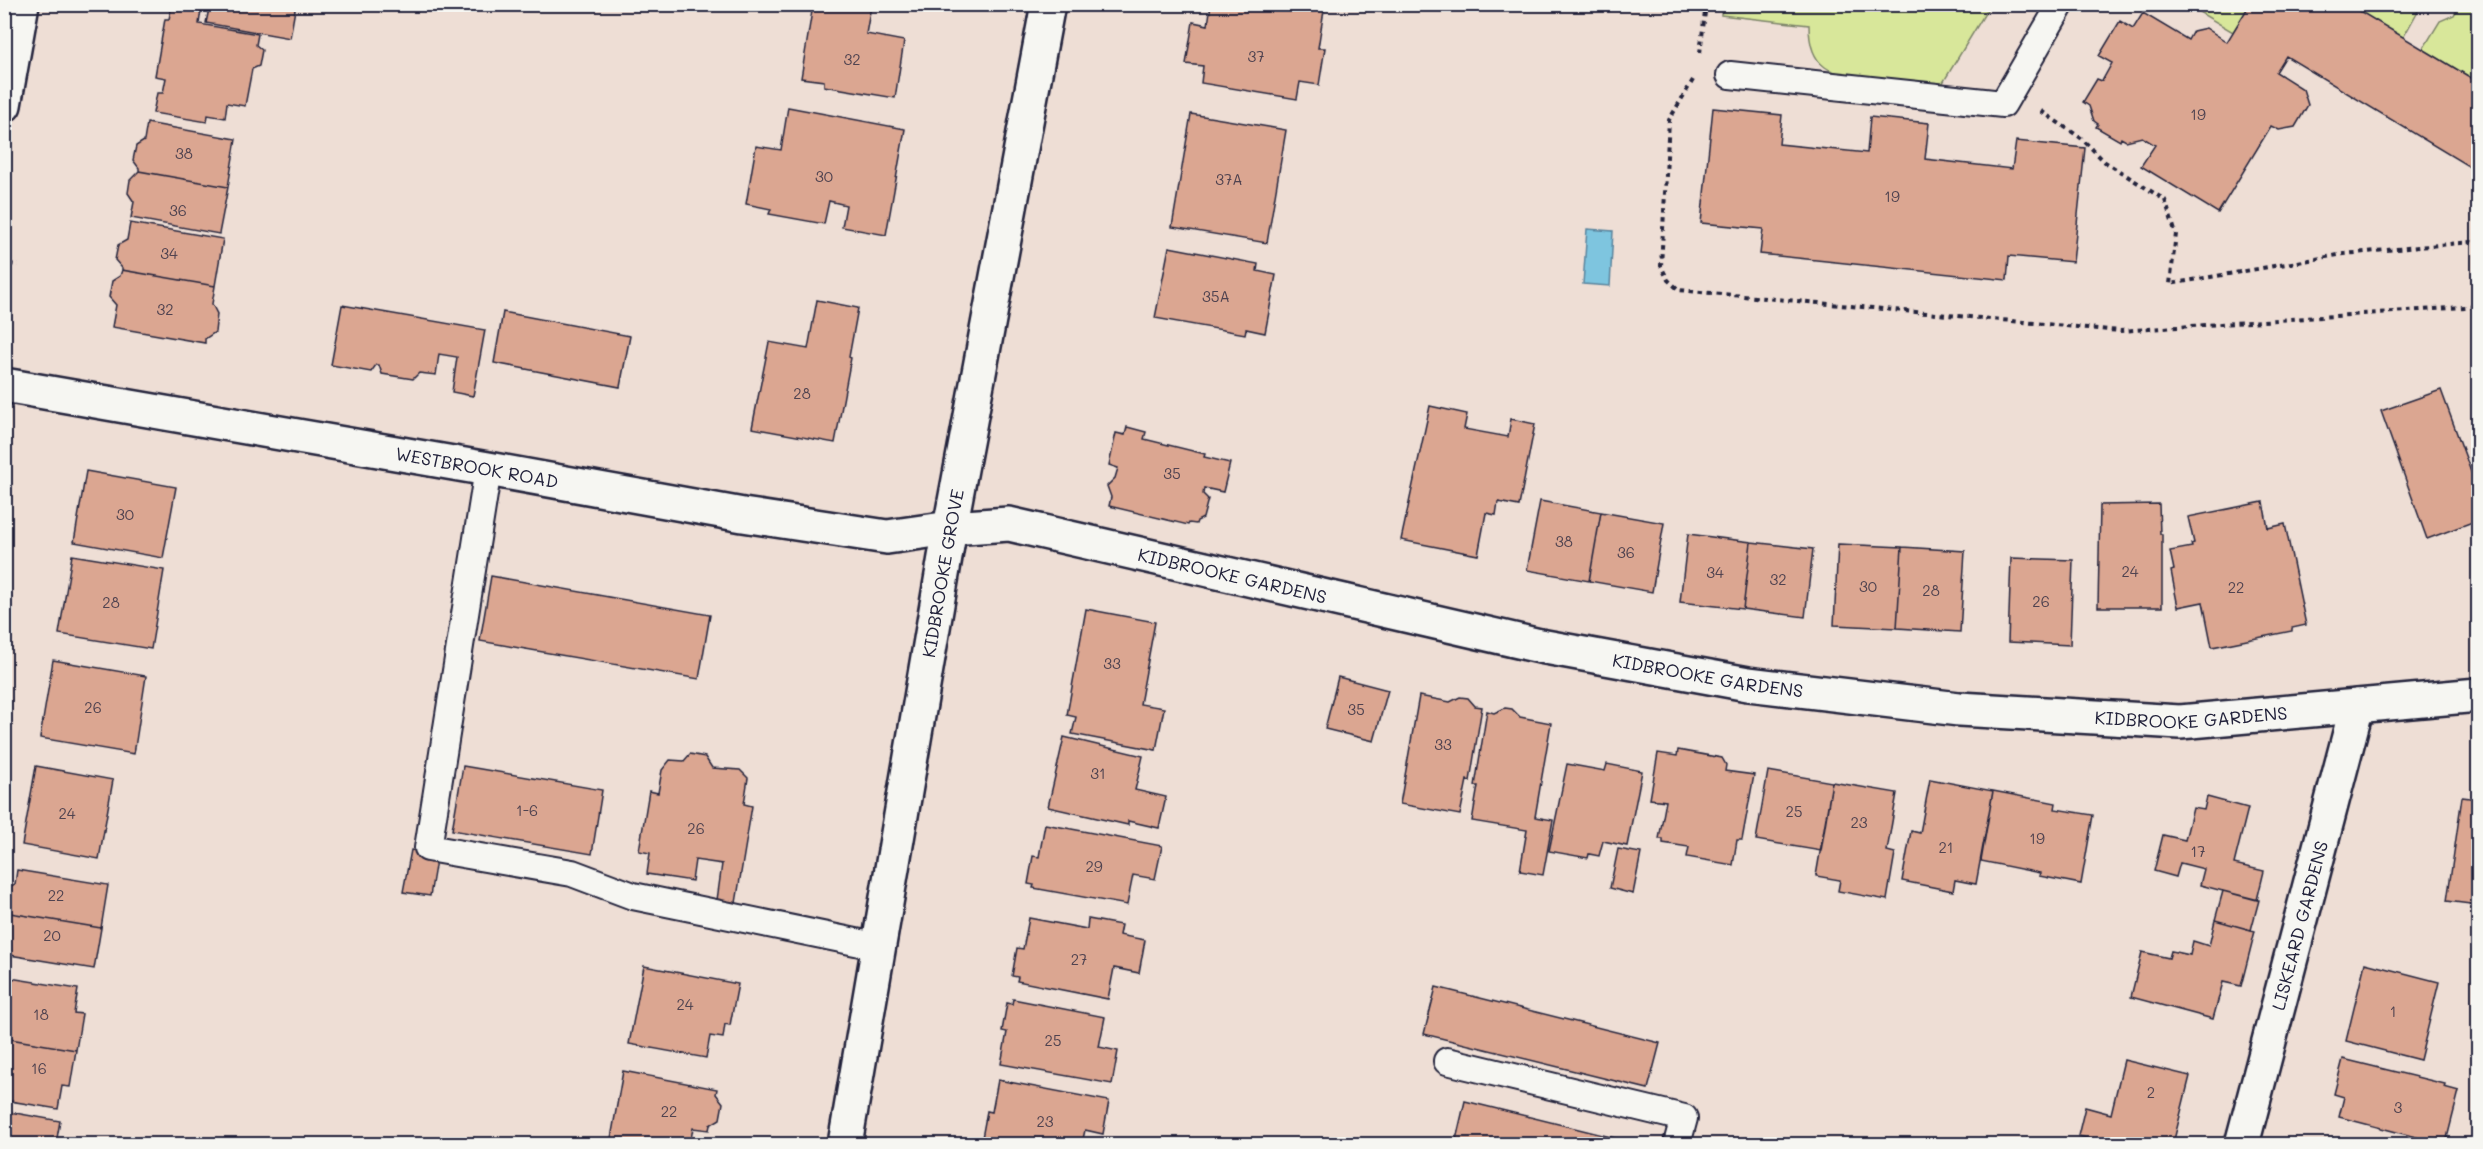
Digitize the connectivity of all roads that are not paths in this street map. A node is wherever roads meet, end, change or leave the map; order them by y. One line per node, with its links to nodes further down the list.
1 (22, 4): 5 (street)
2 (1048, 4): 8 (street, KIDBROOKE GROVE)
3 (2061, 4): 4 (lane)
4 (1730, 75)
5 (4, 105)
6 (4, 385): 7 (street, WESTBROOK ROAD)
7 (488, 469): 8 (street, WESTBROOK ROAD); 11 (lane)
8 (950, 528): 10 (street, KIDBROOKE GARDENS); 11 (street, KIDBROOKE GROVE)
9 (2478, 695): 10 (street, KIDBROOKE GARDENS)
10 (2357, 706): 15 (street, LISKEARD GARDENS)
11 (880, 946): 13 (street, KIDBROOKE GROVE)
12 (1448, 1061): 14 (lane)
13 (845, 1144)
14 (1677, 1144)
15 (2242, 1144)

